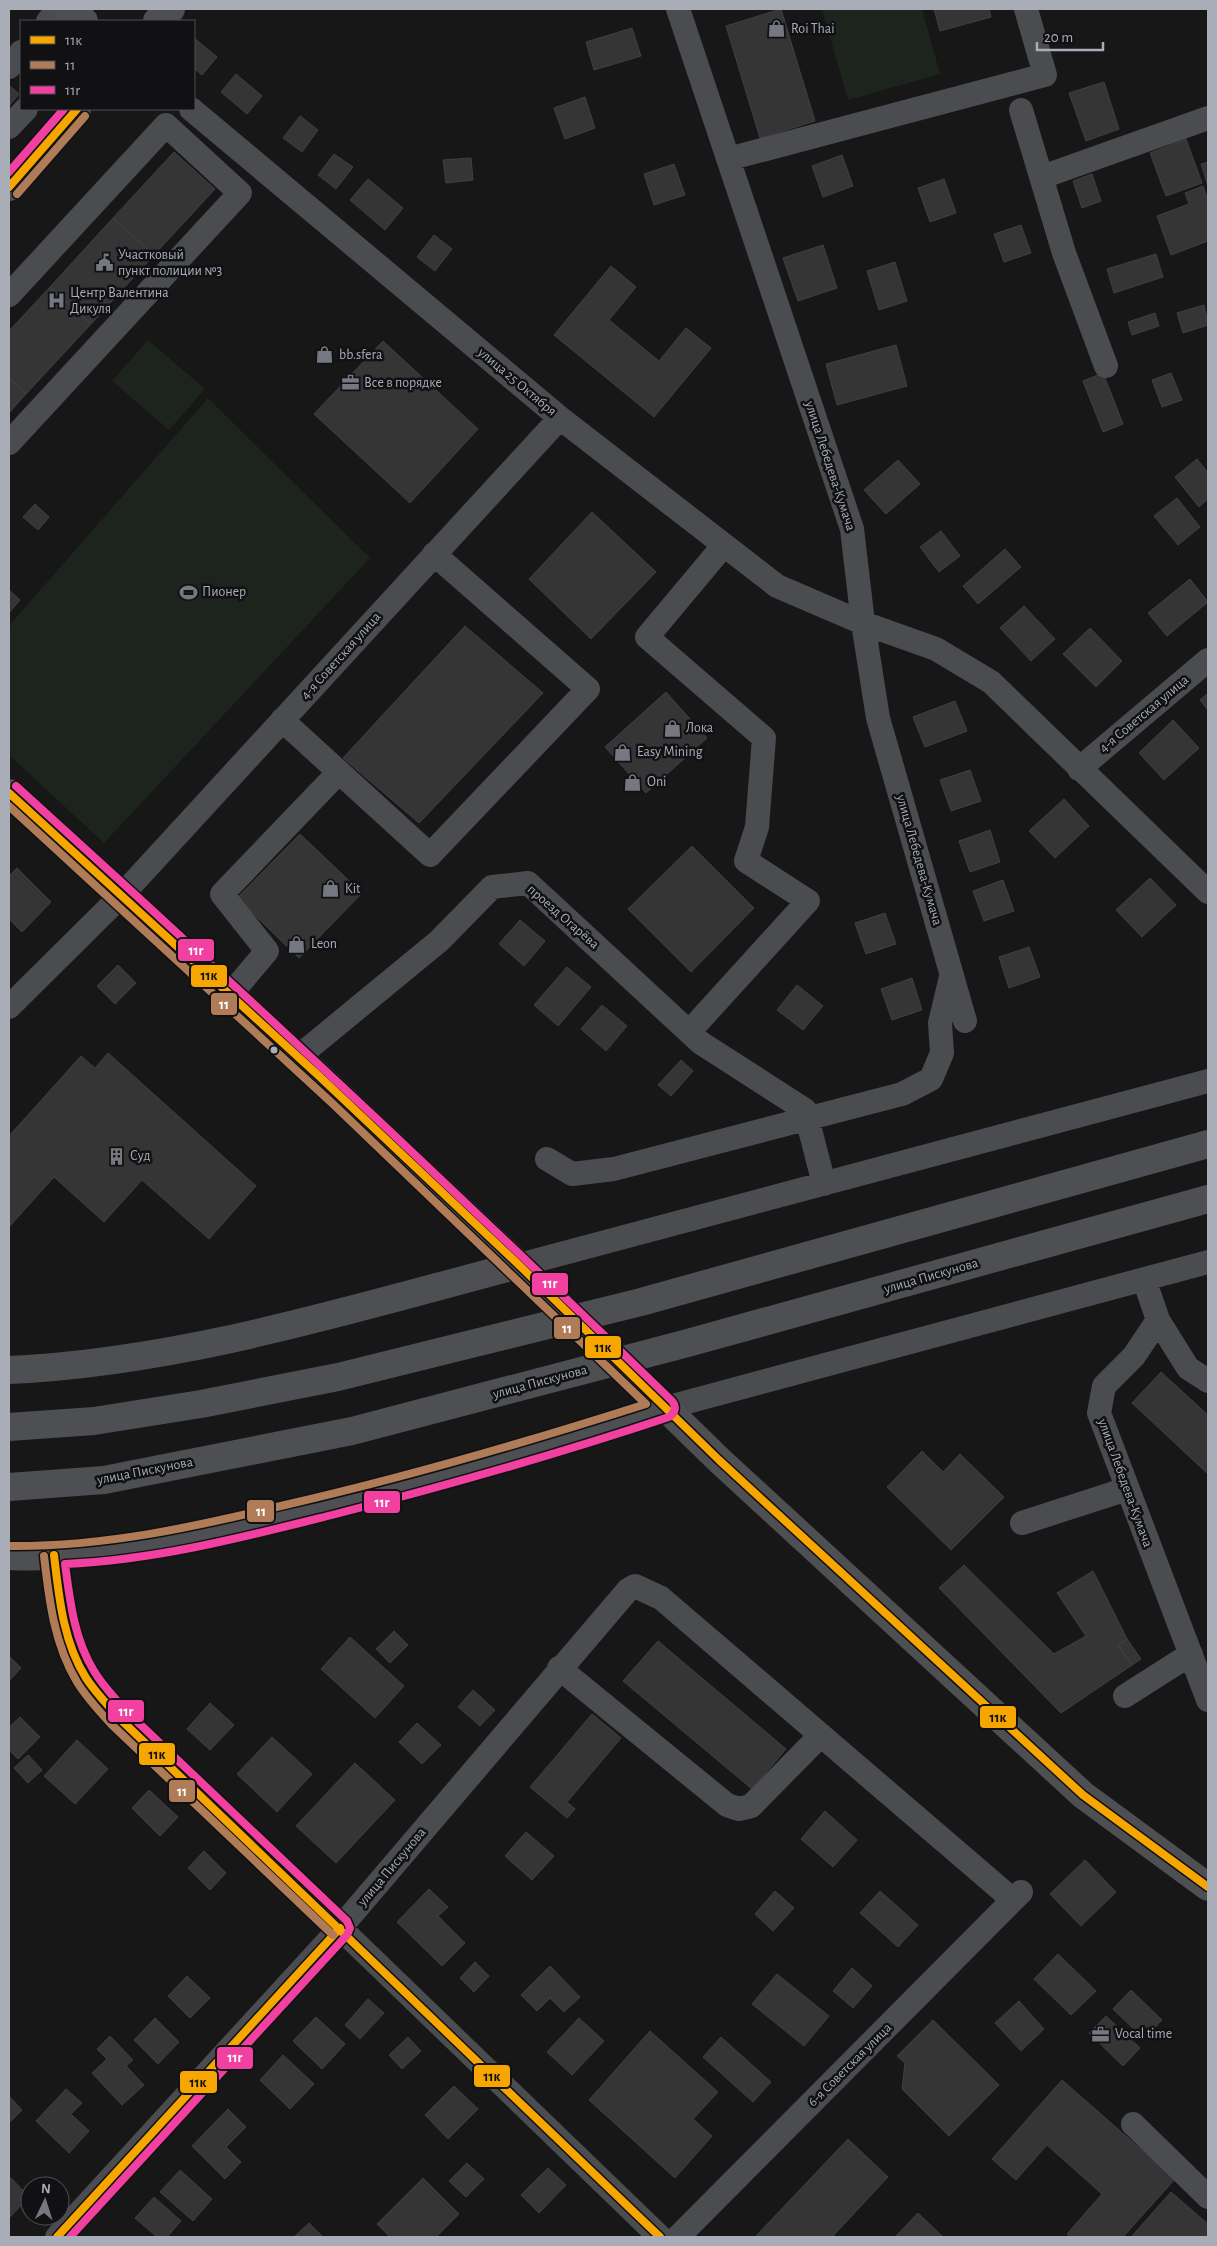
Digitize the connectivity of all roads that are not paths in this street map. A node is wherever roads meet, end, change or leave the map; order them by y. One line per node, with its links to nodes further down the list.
1 (59, 9): 6 (street)
2 (68, 9): 7 (main road)
3 (172, 9): 8 (main road)
4 (678, 9): 18 (street, улица Лебедева-Кумача)
5 (1026, 9): 18 (street)
6 (49, 20)
7 (83, 20)
8 (158, 20)
9 (20, 53): 10 (street)
10 (9, 68): 11 (street)
11 (20, 79)
12 (25, 110): 17 (street)
13 (76, 110): 21 (main road)
14 (193, 110): 19 (street, улица 25 Октября)
15 (1021, 110): 20 (street)
16 (1208, 118): 20 (street)
17 (9, 128)
18 (728, 159): 29 (street, улица Лебедева-Кумача)
19 (262, 167): 22 (street); 25 (street, улица 25 Октября)
20 (1042, 177): 24 (street)
21 (9, 186)
22 (240, 193): 23 (street); 26 (street)
23 (9, 295)
24 (1106, 366)
25 (560, 418): 27 (street, улица 25 Октября); 28 (street, 4-я Советская улица)
26 (9, 443)
27 (724, 545): 29 (street, улица 25 Октября); 41 (street)
28 (434, 554): 31 (street, 4-я Советская улица); 33 (street)
29 (864, 623): 32 (street, улица 25 Октября); 37 (street, улица Лебедева-Кумача)
30 (1208, 660): 32 (street, 4-я Советская улица)
31 (282, 720): 33 (street); 36 (street, 4-я Советская улица)
32 (1079, 769): 35 (street, улица 25 Октября)
33 (339, 772): 38 (street)
34 (9, 792): 36 (main road)
35 (1208, 892)
36 (122, 894): 38 (main road); 39 (street, 4-я Советская улица)
37 (952, 973): 40 (street, улица Лебедева-Кумача); 44 (street)
38 (230, 994): 42 (main road)
39 (9, 1007)
40 (965, 1021)
41 (689, 1032): 42 (street, проезд Огарёва); 44 (street, проезд Огарёва)
42 (298, 1057): 50 (main road)
43 (1208, 1081): 47 (street)
44 (806, 1115): 46 (street); 47 (street)
45 (1208, 1144): 56 (main road)
46 (547, 1158)
47 (824, 1184): 50 (street)
48 (1208, 1198): 57 (main road, улица Пискунова)
49 (1208, 1262): 51 (street)
50 (519, 1265): 53 (main road); 55 (main road)
51 (1144, 1279): 52 (street); 55 (street)
52 (1158, 1320): 54 (street); 58 (street, улица Лебедева-Кумача)
53 (9, 1370)
54 (1208, 1381)
55 (665, 1408): 60 (main road); 67 (main road)
56 (9, 1427)
57 (9, 1487)
58 (1127, 1488): 59 (street); 62 (street, улица Лебедева-Кумача)
59 (1022, 1523)
60 (54, 1555): 61 (main road); 69 (street)
61 (9, 1556)
62 (1190, 1654): 64 (street); 65 (street, улица Лебедева-Кумача)
63 (559, 1668): 66 (street); 66 (street, улица Пискунова); 69 (street, улица Пискунова)
64 (1125, 1696)
65 (1208, 1700)
66 (821, 1735): 68 (street, улица Пискунова)
67 (1208, 1887)
68 (1017, 1896): 74 (street, 6-я Советская улица)
69 (340, 1928): 72 (street, улица Пискунова); 73 (street)
70 (1133, 2124): 71 (street)
71 (1208, 2197)
72 (57, 2237)
73 (660, 2237)
74 (678, 2237)

